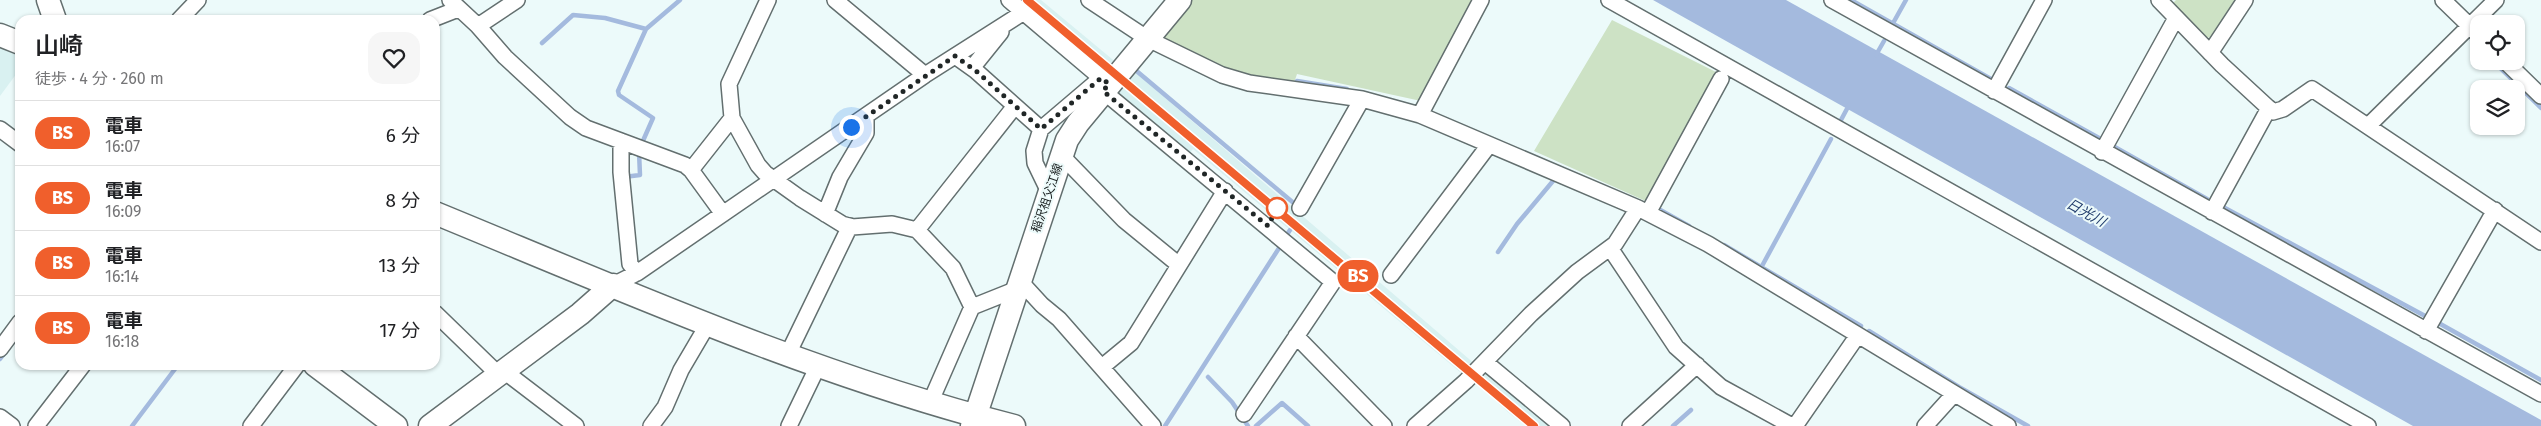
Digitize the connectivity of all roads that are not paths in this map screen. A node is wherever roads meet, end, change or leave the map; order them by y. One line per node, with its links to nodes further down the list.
1 (48, 0): 19 (street)
2 (198, 0): 20 (street)
3 (517, 0): 25 (street)
4 (768, 0): 45 (street)
5 (835, 0): 35 (street)
6 (1009, 0): 18 (street)
7 (1089, 0): 29 (street)
8 (1180, 0): 29 (street, 稲沢祖父江線)
9 (1481, 0): 43 (street)
10 (1609, 0): 114 (street)
11 (1832, 0): 38 (street)
12 (2044, 0): 38 (street)
13 (2159, 0): 23 (street)
14 (2245, 0): 31 (street)
15 (2443, 0): 26 (street)
16 (2496, 0): 22 (street)
17 (454, 5): 21 (street); 25 (street)
18 (1024, 12): 24 (street); 37 (street)
19 (53, 15)
20 (184, 15)
21 (438, 15)
22 (2485, 15)
23 (2176, 18): 31 (street); 52 (street)
24 (1008, 22): 32 (street); 33 (street)
25 (478, 26): 49 (street)
26 (2470, 26)
27 (2470, 34): 46 (street)
28 (0, 35): 30 (street)
29 (1148, 39): 37 (street, 稲沢祖父江線); 40 (street)
30 (15, 41)
31 (2210, 53): 42 (street)
32 (955, 56): 33 (street); 35 (street)
33 (972, 68): 41 (street)
34 (2514, 70): 39 (street)
35 (925, 75): 44 (street)
36 (1721, 79): 60 (street)
37 (1105, 85): 47 (street); 53 (street, 稲沢祖父江線); 56 (street)
38 (1994, 91): 52 (street)
39 (2541, 96)
40 (1362, 99): 43 (street); 58 (street)
41 (1015, 106): 47 (street); 66 (street)
42 (2269, 108): 46 (street); 61 (street)
43 (1420, 115): 51 (street)
44 (866, 117): 55 (street); 63 (street)
45 (732, 118): 54 (street); 55 (street)
46 (2369, 125): 59 (street)
47 (1041, 129): 57 (street)
48 (2, 135): 50 (street)
49 (622, 141): 54 (street); 70 (street)
50 (15, 142)
51 (1489, 145): 60 (street); 71 (street)
52 (2102, 152): 61 (street)
53 (1062, 156): 57 (street, 稲沢祖父江線); 69 (street)
54 (691, 170): 62 (street)
55 (774, 180): 62 (street); 63 (street)
56 (1225, 191): 69 (street); 80 (street)
57 (1049, 192): 73 (street, 稲沢祖父江線)
58 (1300, 208)
59 (2495, 210): 67 (street); 78 (street)
60 (1643, 211): 68 (street); 79 (street)
61 (2212, 212): 78 (street)
62 (723, 214): 70 (street)
63 (825, 214): 65 (street)
64 (440, 215): 72 (street)
65 (850, 226): 66 (street); 82 (street)
66 (917, 230): 74 (street)
67 (2541, 242)
68 (1610, 248): 83 (street); 84 (street)
69 (1179, 265): 86 (street)
70 (636, 273): 72 (street)
71 (1391, 275)
72 (613, 285): 76 (street); 90 (street)
73 (1018, 285): 74 (street); 86 (street); 96 (street, 稲沢祖父江線)
74 (972, 307): 93 (street)
75 (440, 318): 90 (street)
76 (708, 324): 82 (street); 104 (street)
77 (15, 329): 81 (street)
78 (2426, 331): 92 (street)
79 (1858, 335): 91 (street); 111 (street)
80 (1296, 336): 94 (street); 108 (street)
81 (0, 349)
82 (787, 356): 85 (street)
83 (1485, 362): 97 (street); 109 (street)
84 (1697, 365): 110 (street); 111 (street)
85 (818, 366): 93 (street); 105 (street)
86 (1102, 367): 107 (street)
87 (79, 370): 99 (street)
88 (293, 370): 100 (street)
89 (322, 370): 101 (street)
90 (501, 373): 102 (street); 103 (street)
91 (1954, 394): 112 (street); 113 (street)
92 (2541, 394)
93 (930, 403): 96 (street)
94 (1244, 414)
95 (0, 417): 98 (street)
96 (973, 421): 106 (street)
97 (1420, 424)
98 (12, 426)
99 (36, 426)
100 (251, 426)
101 (396, 426)
102 (430, 426)
103 (576, 426)
104 (651, 426)
105 (789, 426)
106 (1014, 426)
107 (1153, 426)
108 (1384, 426)
109 (1562, 426)
110 (1630, 426)
111 (1793, 426)
112 (1925, 426)
113 (2008, 426)
114 (2368, 426)

